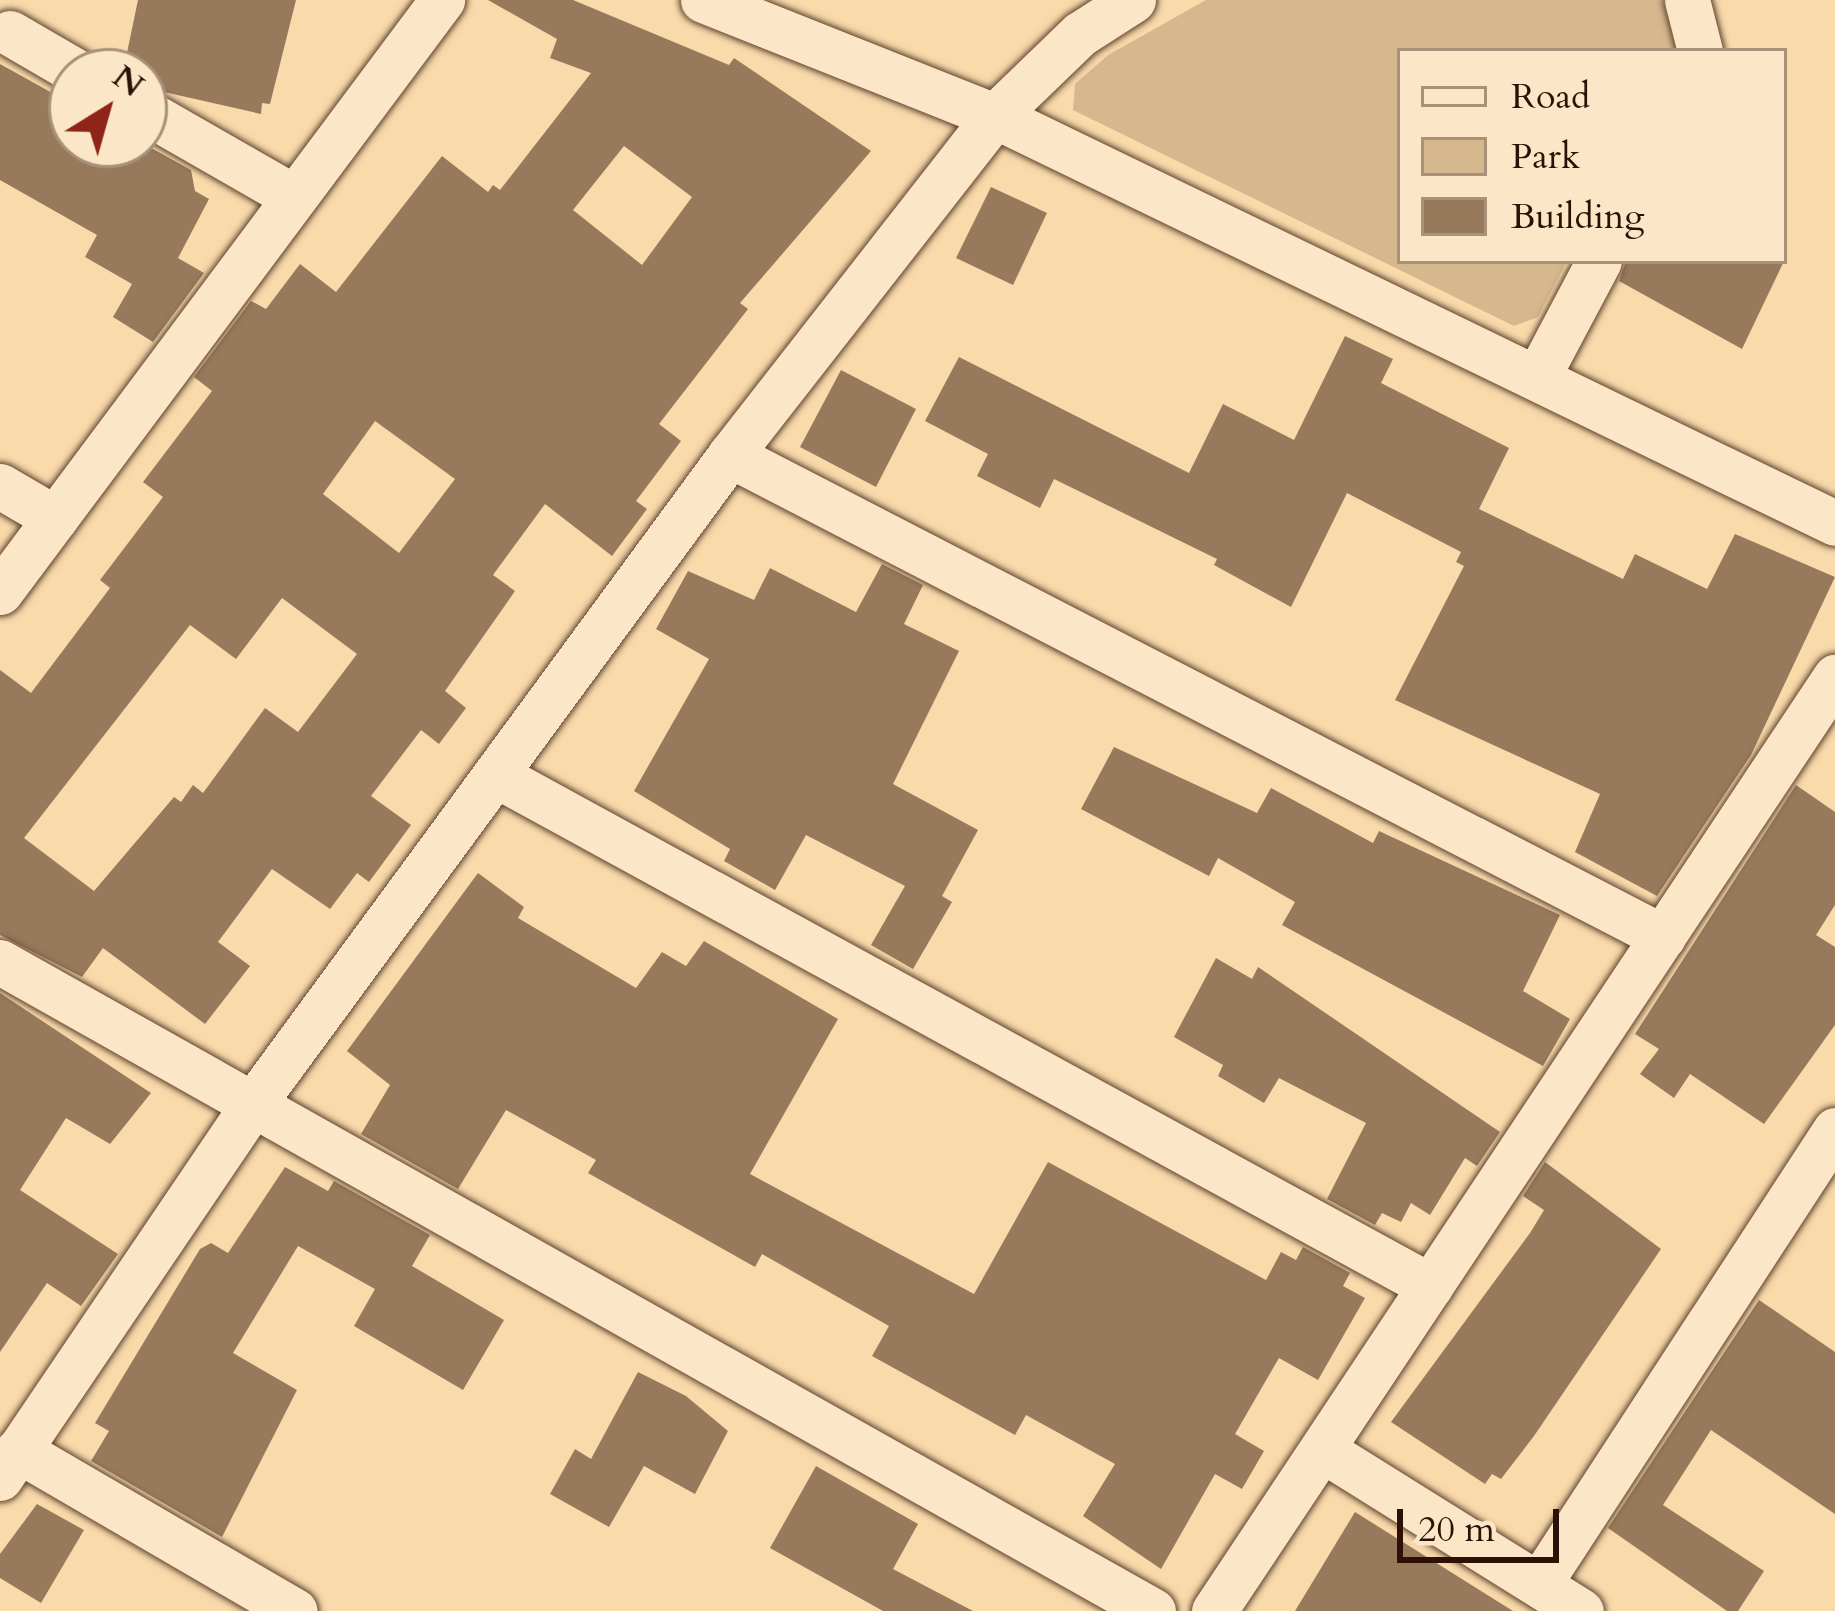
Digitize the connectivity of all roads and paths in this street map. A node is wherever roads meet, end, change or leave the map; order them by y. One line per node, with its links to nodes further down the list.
1 (442, 0): 10 (street)
2 (703, 0): 8 (street)
3 (1133, 0): 8 (street)
4 (1687, 0): 6 (street)
5 (10, 33): 7 (street)
6 (1699, 48)
7 (48, 55)
8 (995, 116): 12 (street); 13 (street)
9 (168, 124): 10 (street)
10 (295, 197): 15 (street)
11 (1597, 264): 12 (street)
12 (1538, 376): 16 (street)
13 (730, 454): 19 (street); 20 (street)
14 (0, 486): 15 (street)
15 (55, 518): 17 (street)
16 (1835, 523)
17 (0, 592)
18 (1835, 677): 20 (street)
19 (496, 775): 22 (street); 24 (street)
20 (1663, 937): 24 (street)
21 (0, 962): 22 (street)
22 (253, 1104): 26 (street); 29 (street)
23 (1835, 1130): 27 (street)
24 (1430, 1286): 25 (street)
25 (1323, 1450): 27 (street); 30 (street)
26 (9, 1464): 28 (street)
27 (1539, 1585): 31 (street)
28 (295, 1611)
29 (1153, 1611)
30 (1214, 1611)
31 (1581, 1611)

